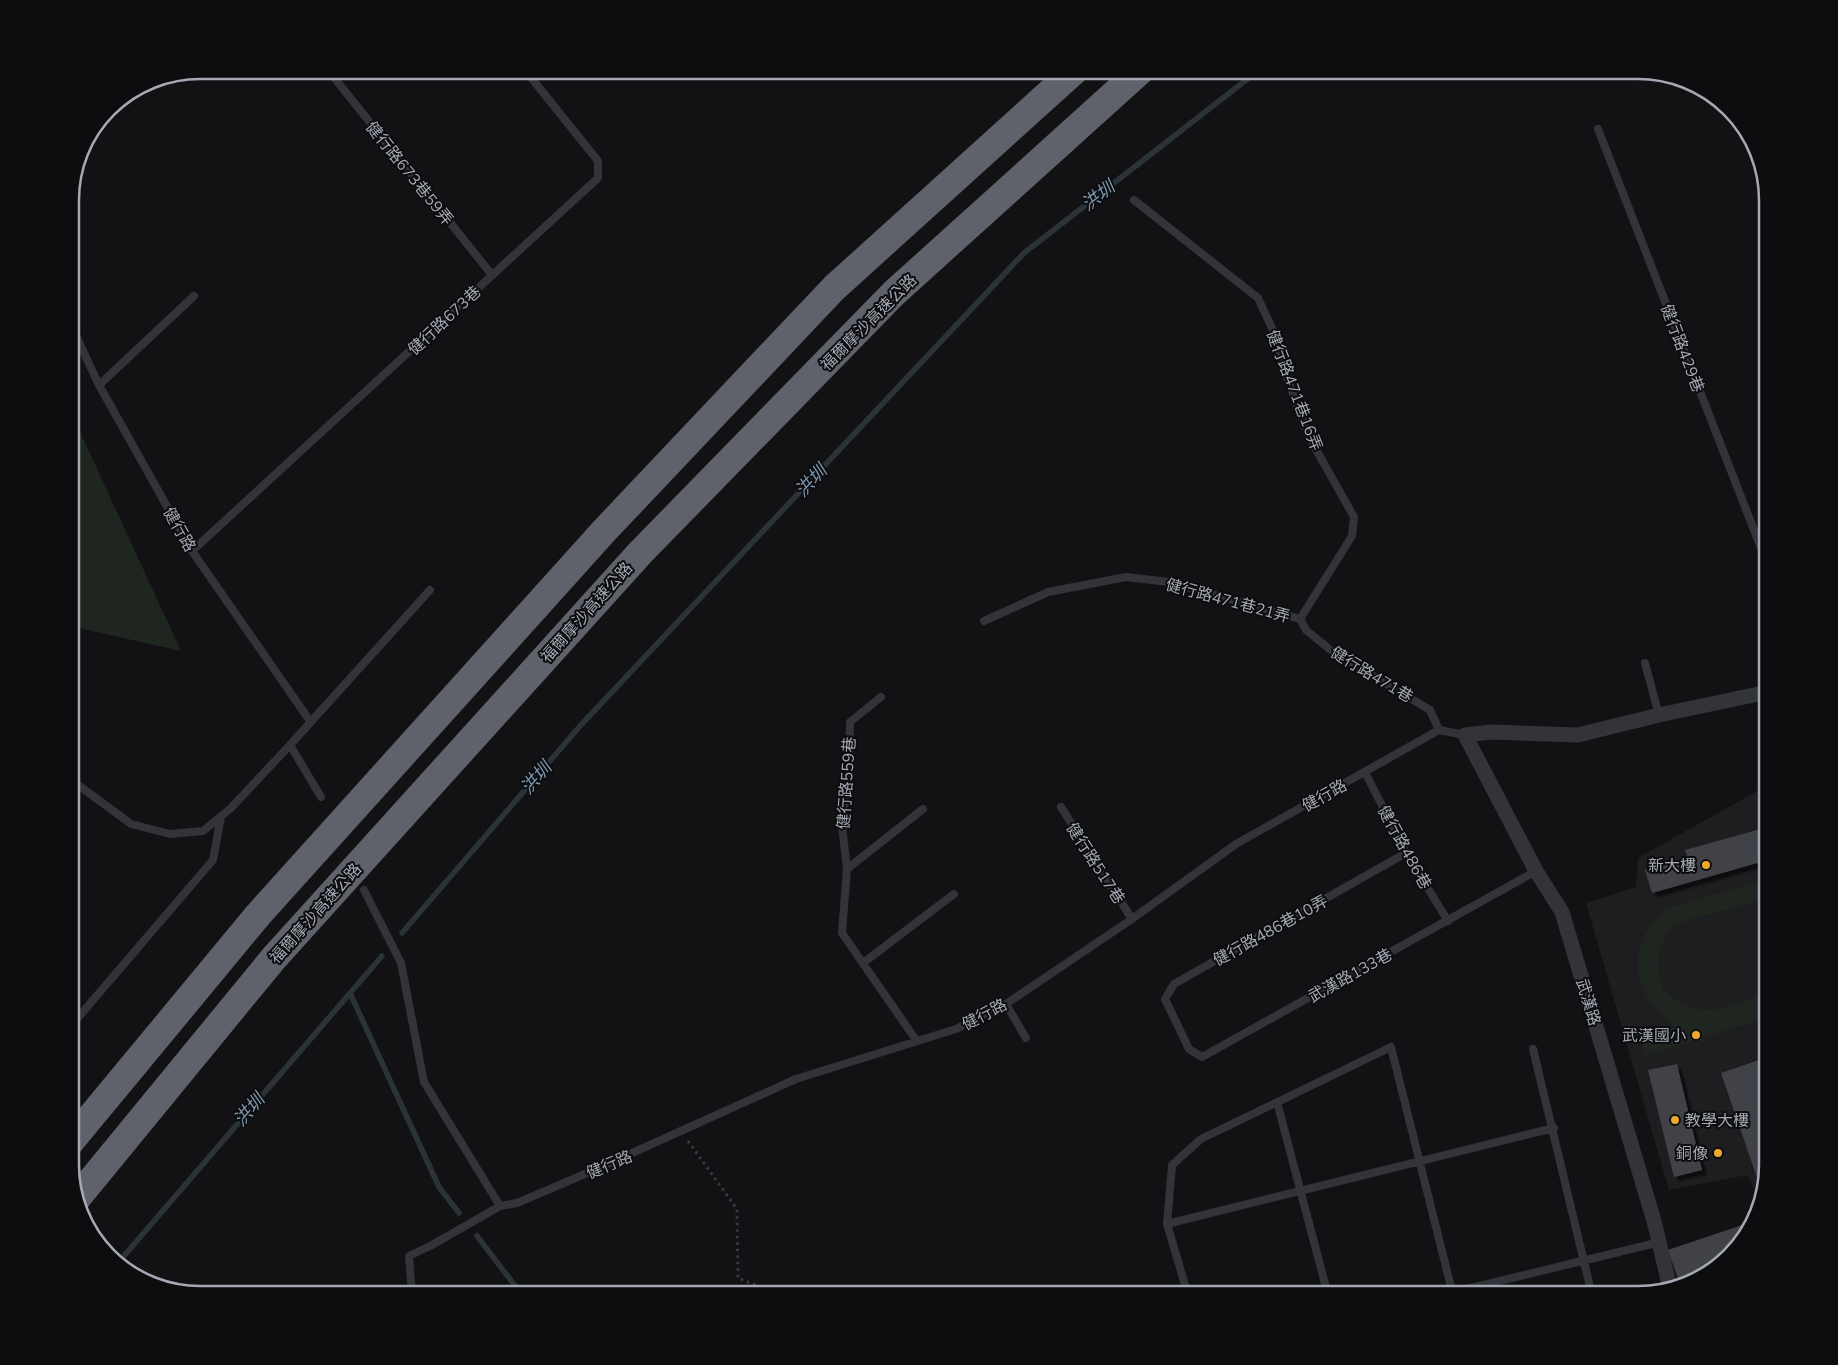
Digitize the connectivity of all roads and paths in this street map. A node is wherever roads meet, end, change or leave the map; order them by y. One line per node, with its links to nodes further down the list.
1 (335, 79): 7 (lane, 健行路673巷59弄)
2 (532, 79): 7 (lane, 健行路673巷)
3 (1065, 79): 46 (highway)
4 (1131, 79): 50 (highway, 福爾摩沙高速公路)
5 (1598, 129): 11 (lane, 健行路429巷)
6 (1134, 200): 14 (lane, 健行路471巷16弄)
7 (492, 275): 12 (lane, 健行路673巷)
8 (194, 296): 10 (lane)
9 (79, 342): 10 (lane, 健行路)
10 (99, 384): 12 (lane, 健行路)
11 (1759, 543)
12 (192, 551): 20 (lane, 健行路)
13 (430, 590): 20 (lane)
14 (1300, 619): 15 (lane, 健行路471巷21弄); 21 (lane, 健行路471巷)
15 (984, 621)
16 (1644, 663): 19 (lane)
17 (1759, 694): 19 (street)
18 (882, 697): 31 (lane, 健行路559巷)
19 (1659, 715): 22 (street)
20 (310, 721): 23 (lane)
21 (1439, 730): 22 (lane); 24 (lane, 健行路)
22 (1465, 735): 32 (street, 武漢路)
23 (290, 745): 26 (lane); 29 (lane)
24 (1365, 772): 30 (lane, 健行路486巷); 35 (lane, 健行路)
25 (79, 785): 29 (lane)
26 (321, 797)
27 (1061, 807): 35 (lane, 健行路517巷)
28 (923, 810): 31 (lane)
29 (221, 816): 39 (lane)
30 (1406, 853): 36 (lane, 健行路486巷); 40 (lane, 健行路486巷10弄)
31 (846, 869): 37 (lane, 健行路559巷)
32 (1536, 871): 36 (lane, 武漢路133巷); 53 (street, 武漢路)
33 (364, 890): 51 (lane)
34 (954, 894): 37 (lane)
35 (1132, 919): 38 (lane, 健行路)
36 (1448, 921): 40 (lane, 武漢路133巷)
37 (863, 963): 42 (lane, 健行路559巷)
38 (1006, 1004): 41 (lane); 42 (lane, 健行路)
39 (79, 1016)
40 (1177, 1024)
41 (1026, 1038)
42 (916, 1040): 47 (lane, 健行路)
43 (1533, 1049): 45 (lane)
44 (1277, 1102): 48 (lane); 49 (lane); 52 (lane)
45 (1554, 1128): 48 (lane); 54 (lane)
46 (79, 1131)
47 (682, 1132): 51 (lane, 健行路); 57 (path)
48 (1418, 1162): 49 (lane); 60 (lane)
49 (1301, 1191): 52 (lane); 59 (lane)
50 (82, 1192)
51 (500, 1206): 56 (lane, 健行路)
52 (1167, 1224): 58 (lane)
53 (1660, 1242): 54 (lane); 55 (street, 武漢路)
54 (1584, 1261): 61 (lane); 62 (lane)
55 (1669, 1282)
56 (411, 1286)
57 (754, 1286)
58 (1185, 1286)
59 (1326, 1286)
60 (1450, 1286)
61 (1484, 1286)
62 (1590, 1286)

